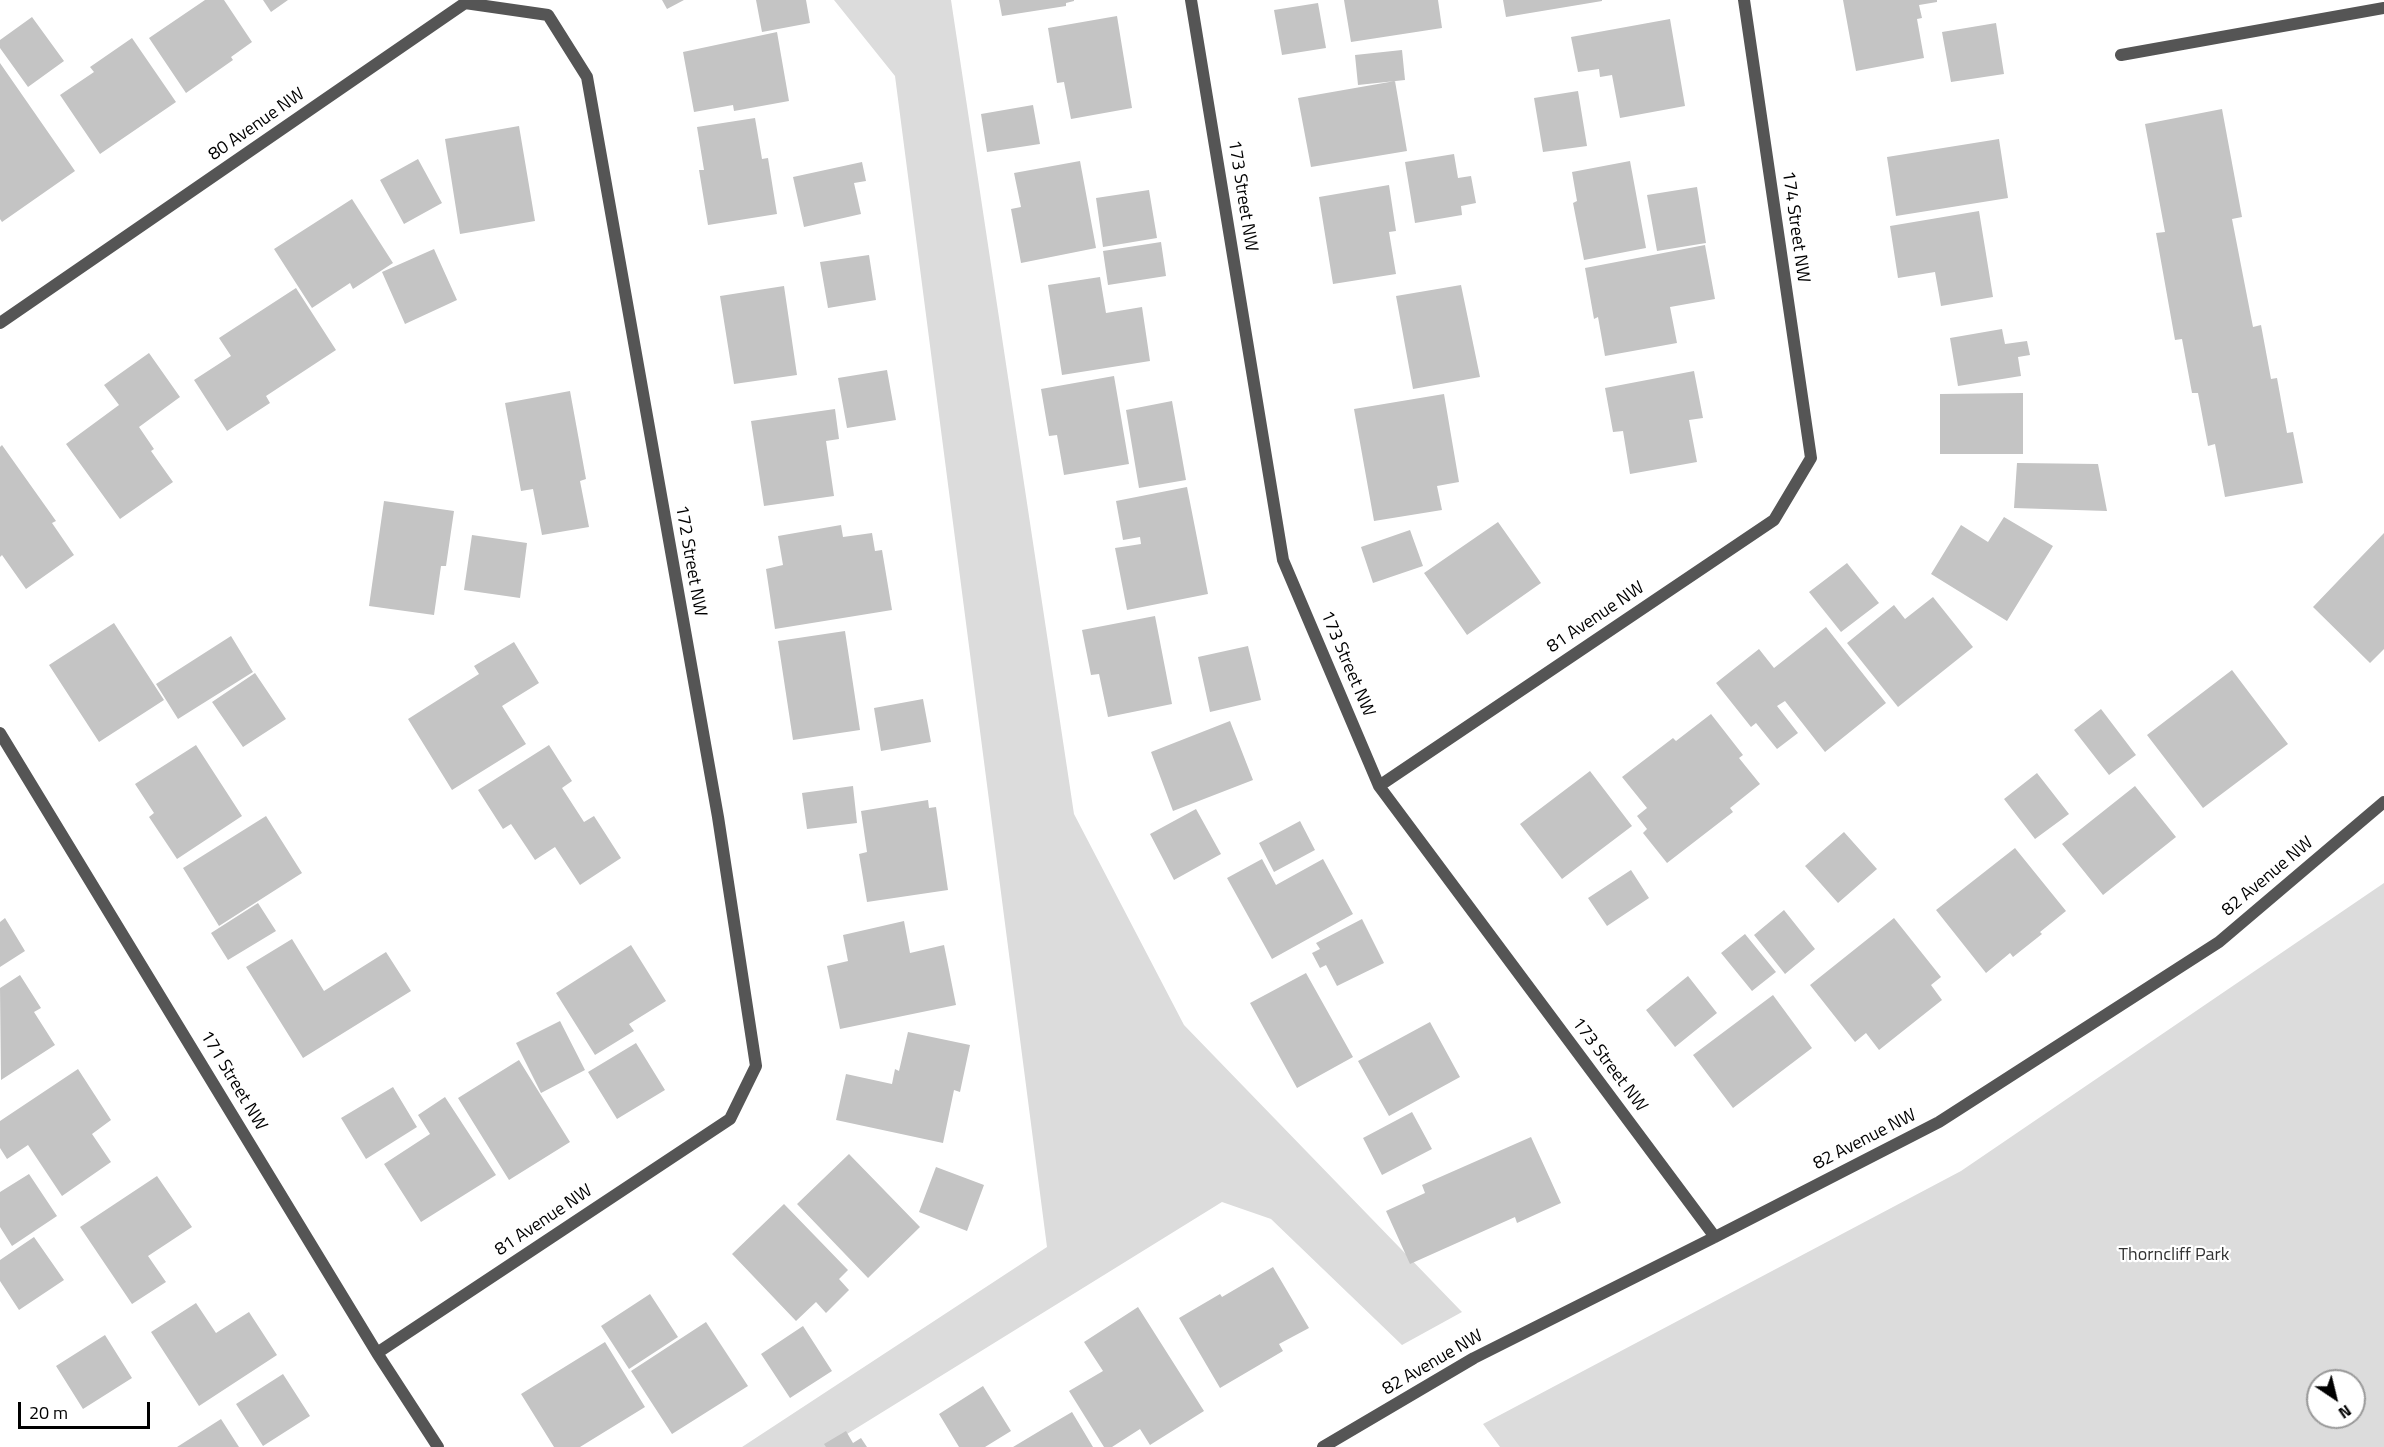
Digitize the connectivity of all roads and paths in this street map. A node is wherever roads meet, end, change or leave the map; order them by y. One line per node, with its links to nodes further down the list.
1 (1191, 0): 9 (street, 173 Street NW)
2 (1744, 0): 7 (street, 174 Street NW)
3 (2384, 8): 5 (street)
4 (548, 15): 6 (street, 80 Avenue NW); 11 (street, 172 Street NW)
5 (2121, 55)
6 (0, 324)
7 (1811, 458): 9 (street, 81 Avenue NW)
8 (0, 733): 13 (street, 171 Street NW)
9 (1379, 786): 12 (street, 173 Street NW)
10 (2384, 801): 12 (street, 82 Avenue NW)
11 (730, 1119): 13 (street, 81 Avenue NW)
12 (1715, 1237): 15 (street, 82 Avenue NW)
13 (377, 1353): 14 (street, 171 Street NW)
14 (438, 1447)
15 (1323, 1447)

